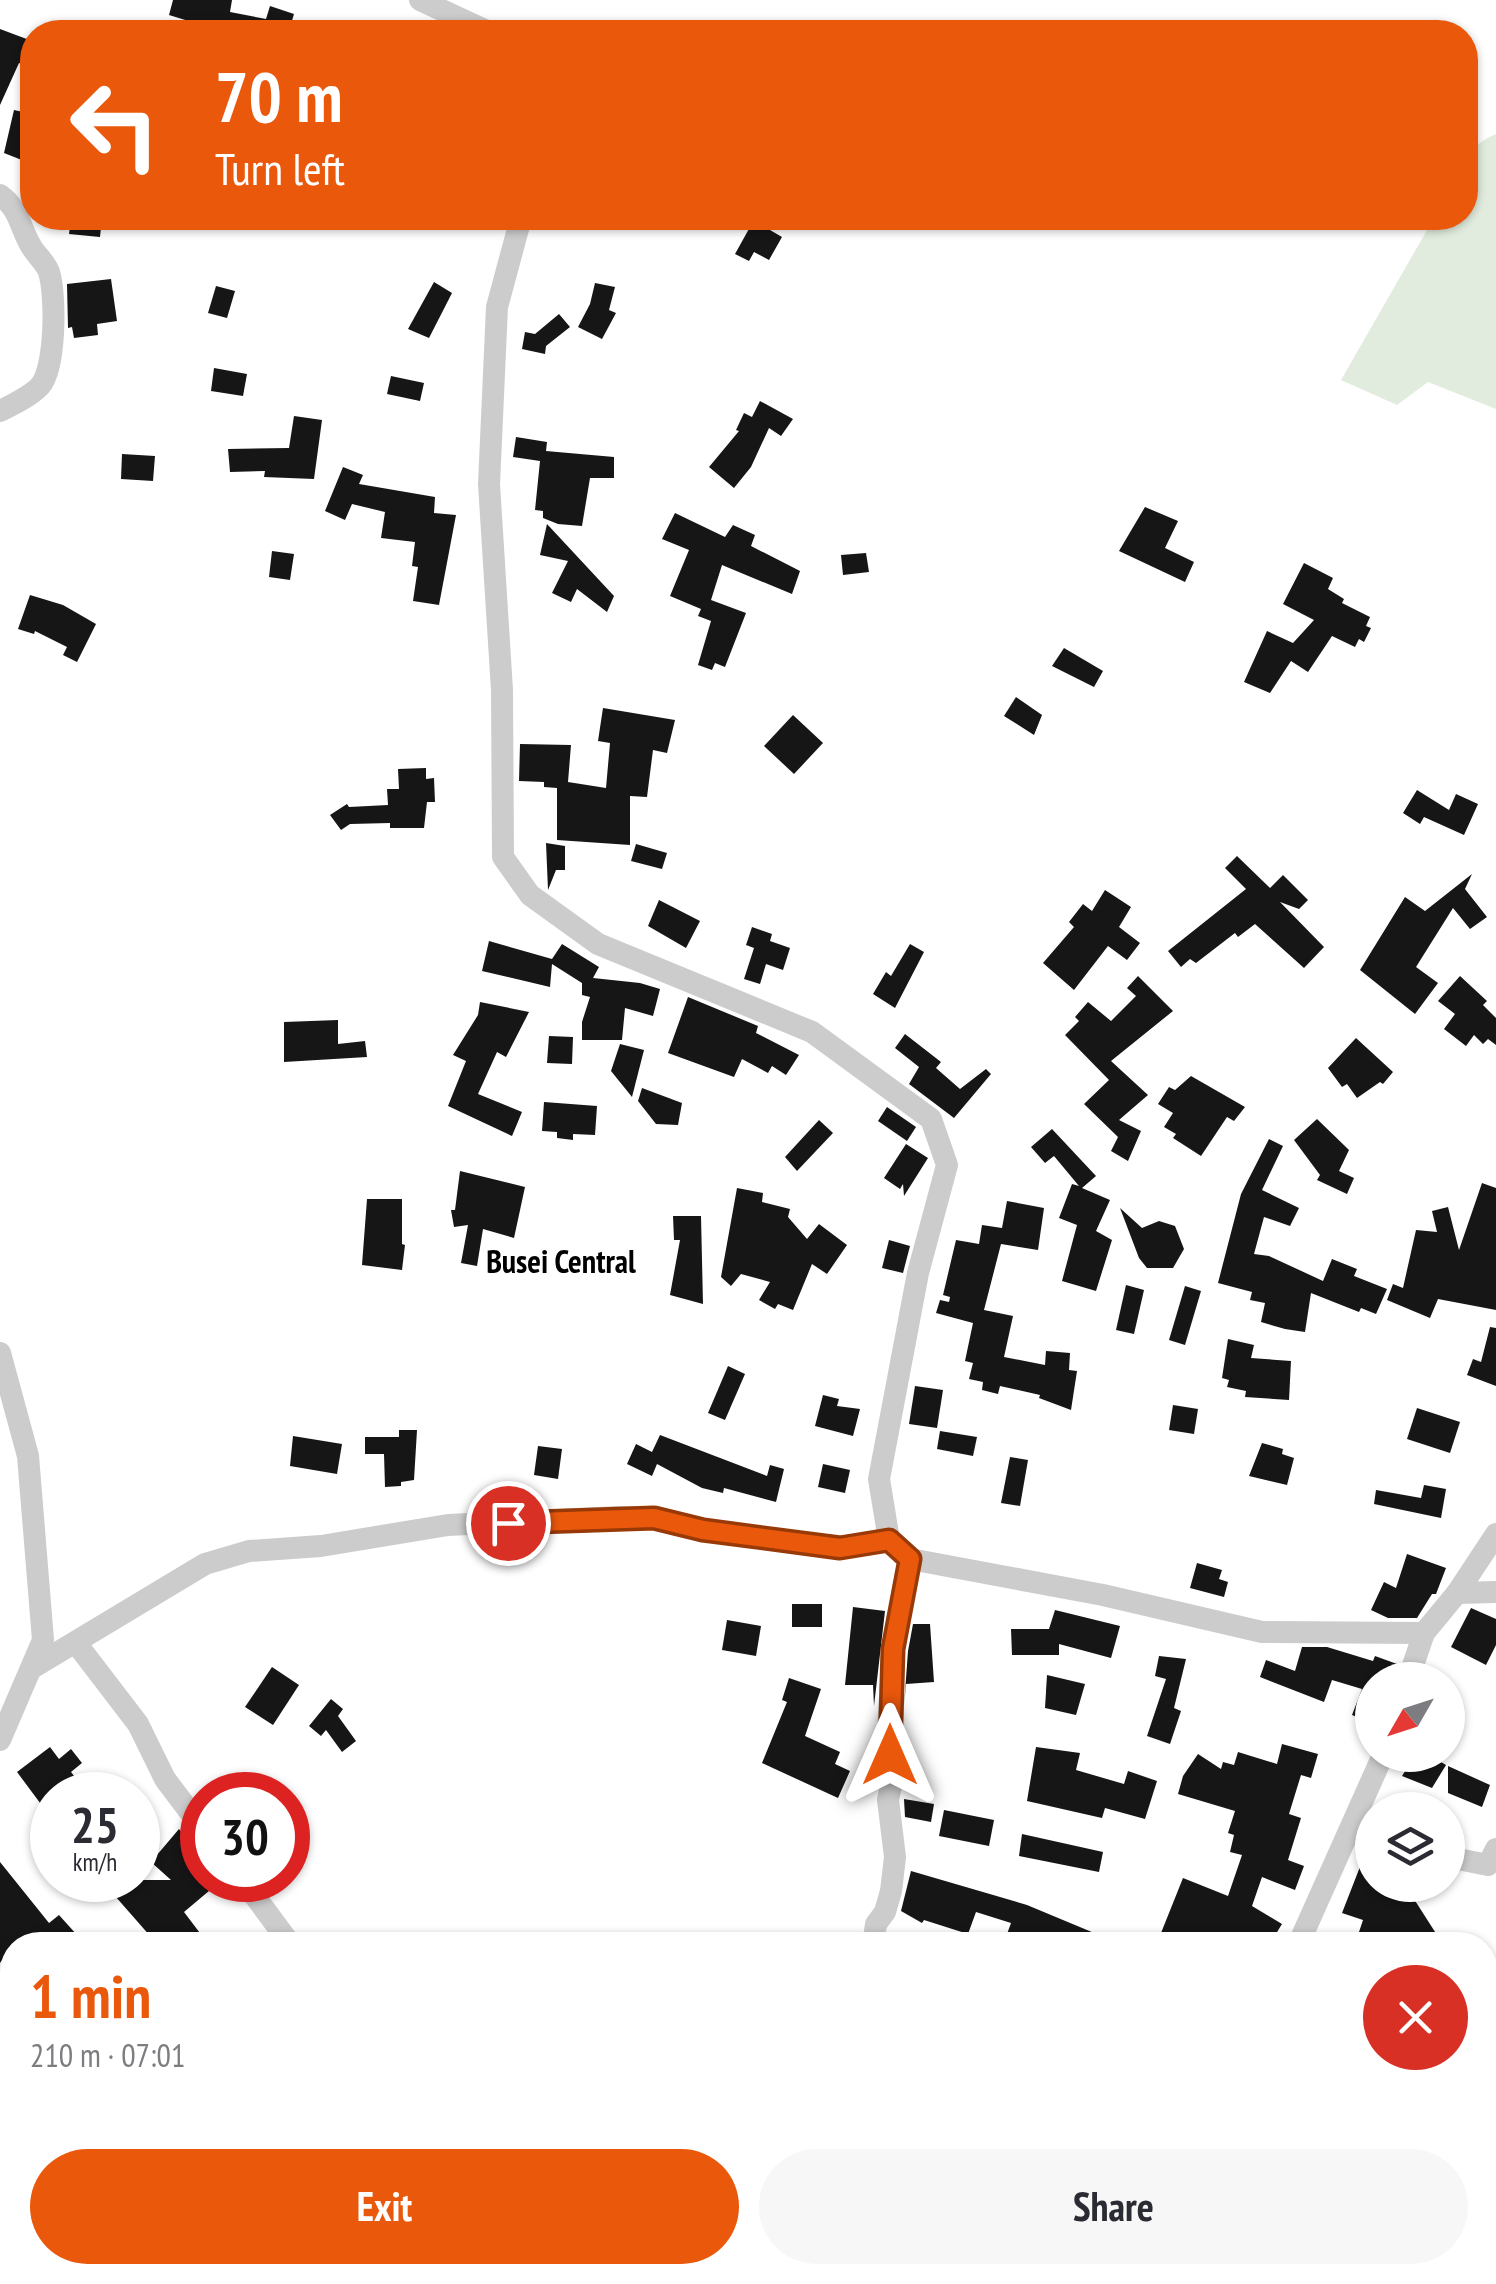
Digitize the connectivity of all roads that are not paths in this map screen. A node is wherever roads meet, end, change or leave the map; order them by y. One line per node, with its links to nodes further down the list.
1 (420, 0): 2 (street)
2 (464, 20)
3 (0, 195): 4 (street)
4 (20, 217)
5 (27, 230): 7 (street)
6 (518, 230): 10 (street)
7 (0, 411)
8 (0, 1353): 17 (street)
9 (1496, 1534): 13 (street)
10 (889, 1540): 11 (street); 15 (street)
11 (910, 1559): 14 (street); 25 (street)
12 (1496, 1592): 13 (street)
13 (1457, 1593): 14 (street)
14 (1424, 1633): 16 (street)
15 (76, 1643): 17 (street); 19 (street)
16 (1414, 1662)
17 (32, 1668): 18 (street)
18 (0, 1740)
19 (180, 1799)
20 (1355, 1838): 26 (street)
21 (1496, 1849): 22 (street)
22 (1465, 1860)
23 (259, 1902): 24 (street)
24 (281, 1932)
25 (875, 1932)
26 (1305, 1932)

